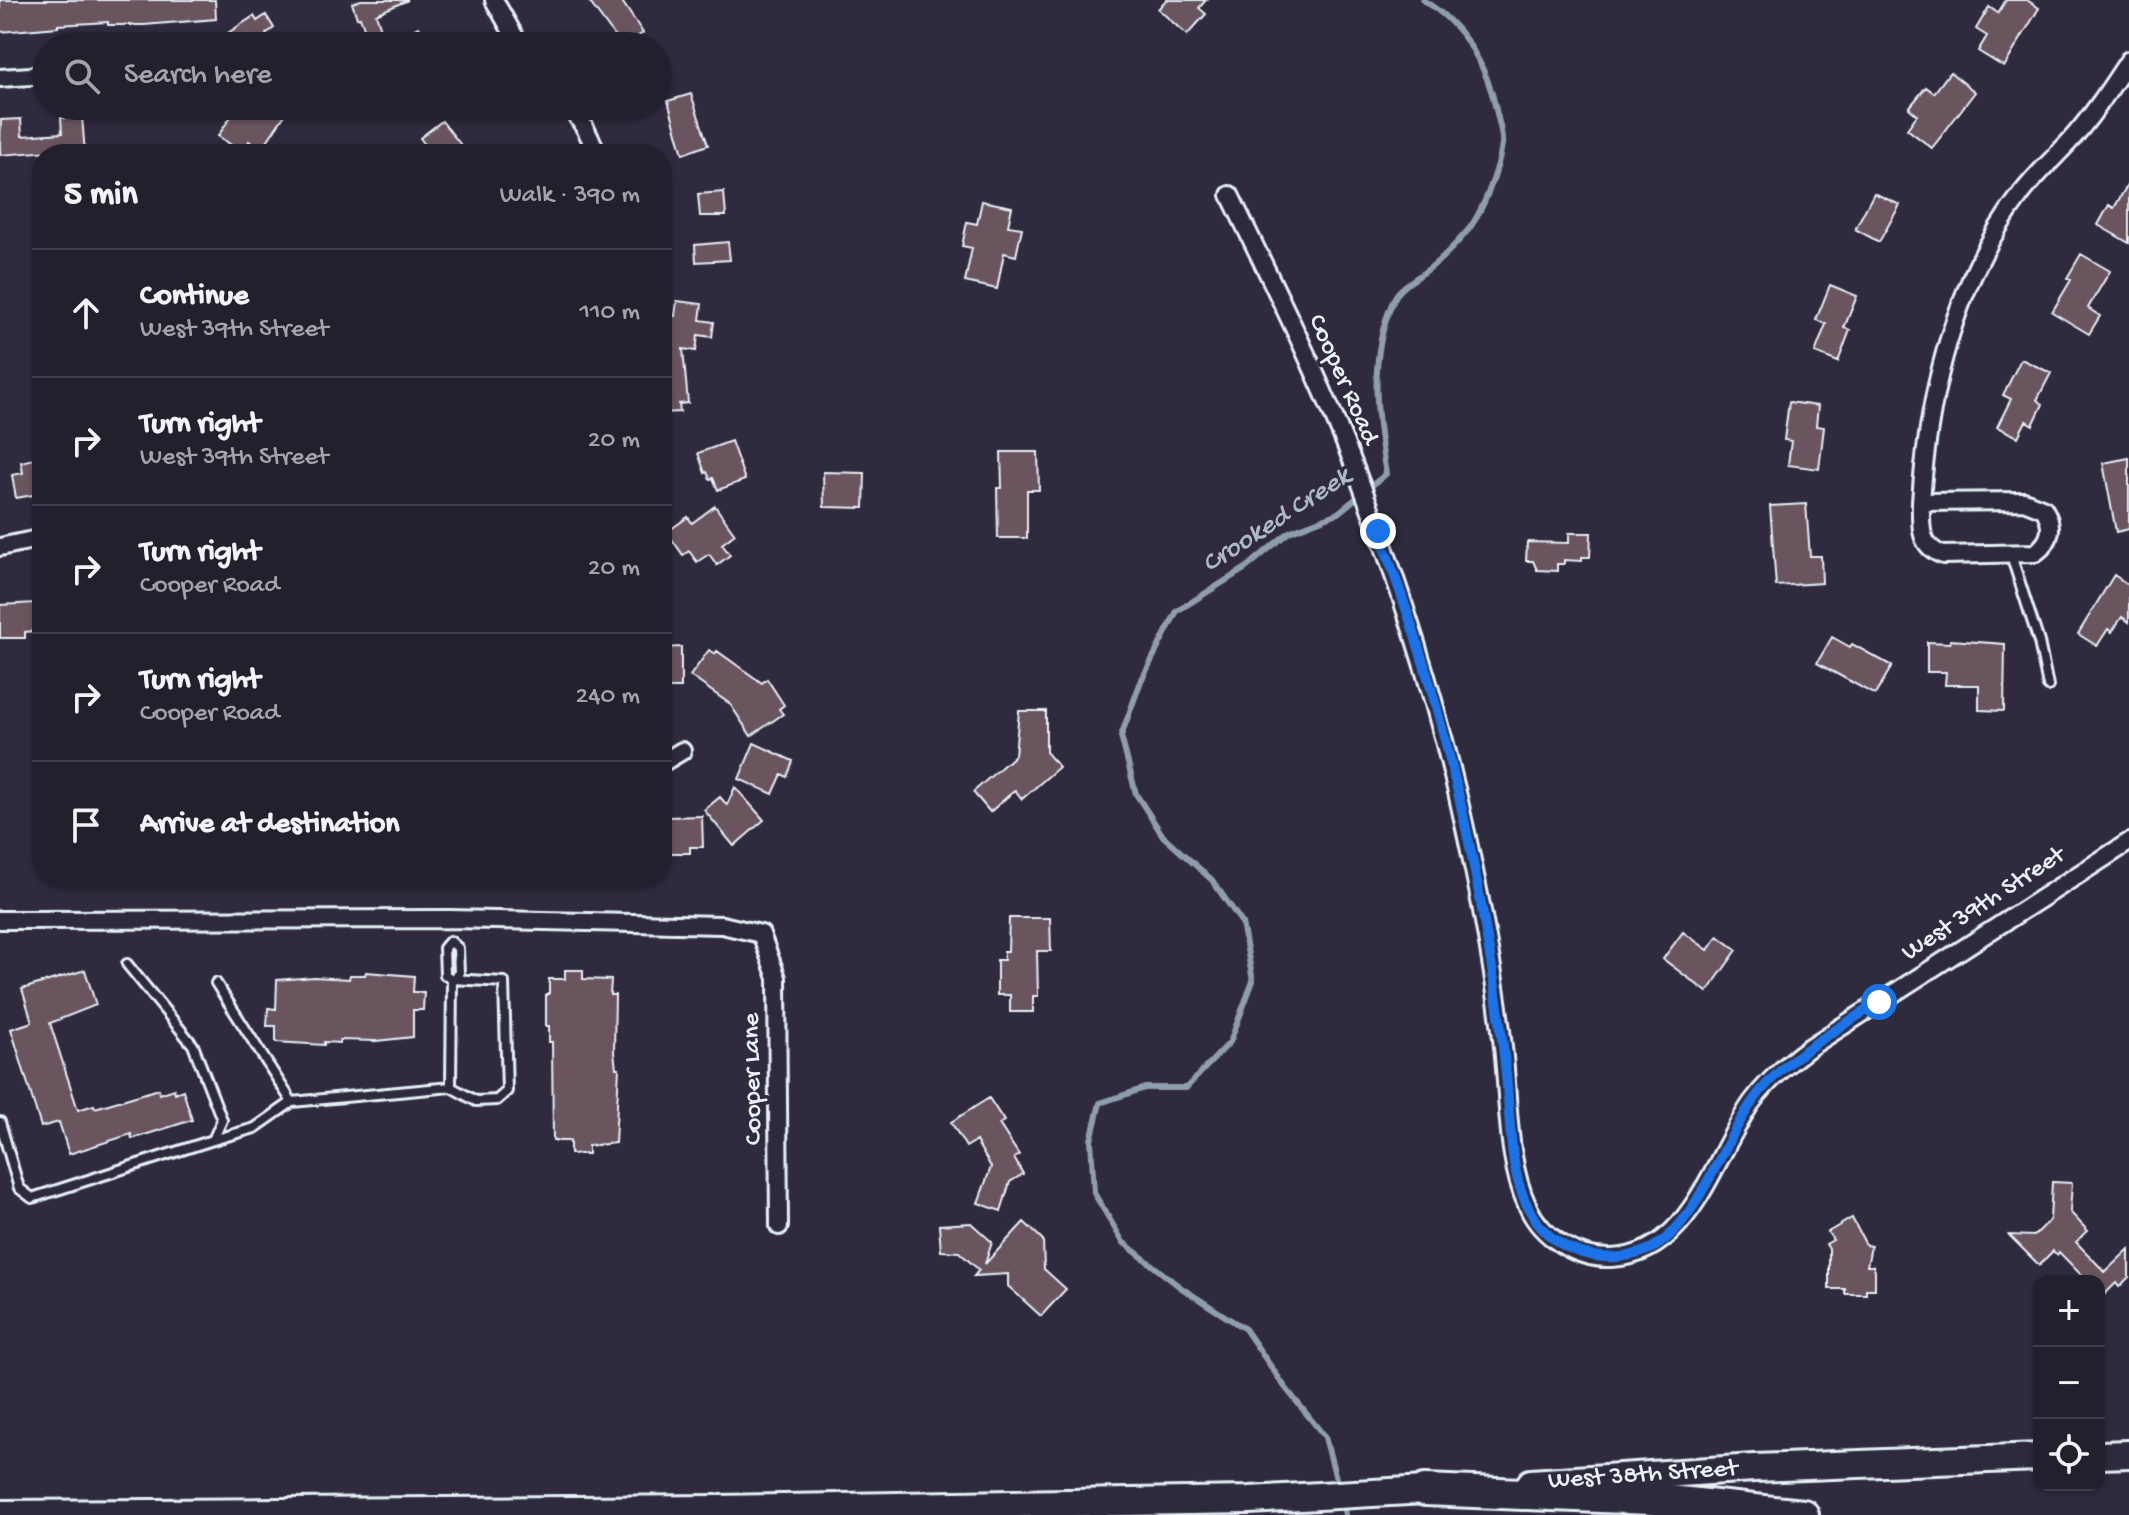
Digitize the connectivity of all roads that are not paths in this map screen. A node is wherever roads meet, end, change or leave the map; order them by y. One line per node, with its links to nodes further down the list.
1 (494, 0): 2 (street)
2 (512, 32)
3 (2129, 60): 9 (street)
4 (32, 76): 5 (street)
5 (0, 78)
6 (580, 120): 7 (street)
7 (593, 144)
8 (1230, 195): 28 (street, Cooper Road)
9 (1921, 502): 12 (street); 12 (street)
10 (32, 540): 11 (street)
11 (0, 547)
12 (2011, 555): 13 (lane)
13 (2048, 686)
14 (682, 751): 15 (street)
15 (672, 757)
16 (2129, 842): 28 (street, West 39th Street)
17 (450, 919): 18 (street); 19 (lane); 27 (street, Cooper Lane)
18 (0, 920)
19 (450, 941): 21 (lane); 21 (lane)
20 (127, 964): 26 (lane)
21 (452, 979): 23 (lane); 23 (lane)
22 (216, 983): 24 (lane)
23 (451, 1087): 24 (lane)
24 (292, 1102): 26 (lane)
25 (0, 1122): 26 (lane)
26 (213, 1140)
27 (779, 1226)
28 (1595, 1257)
29 (2129, 1454): 30 (main road)
30 (2105, 1455)
31 (2033, 1457): 32 (main road, West 38th Street)
32 (1425, 1490): 33 (main road, West 38th Street); 34 (highway)
33 (0, 1514)
34 (1803, 1515)

